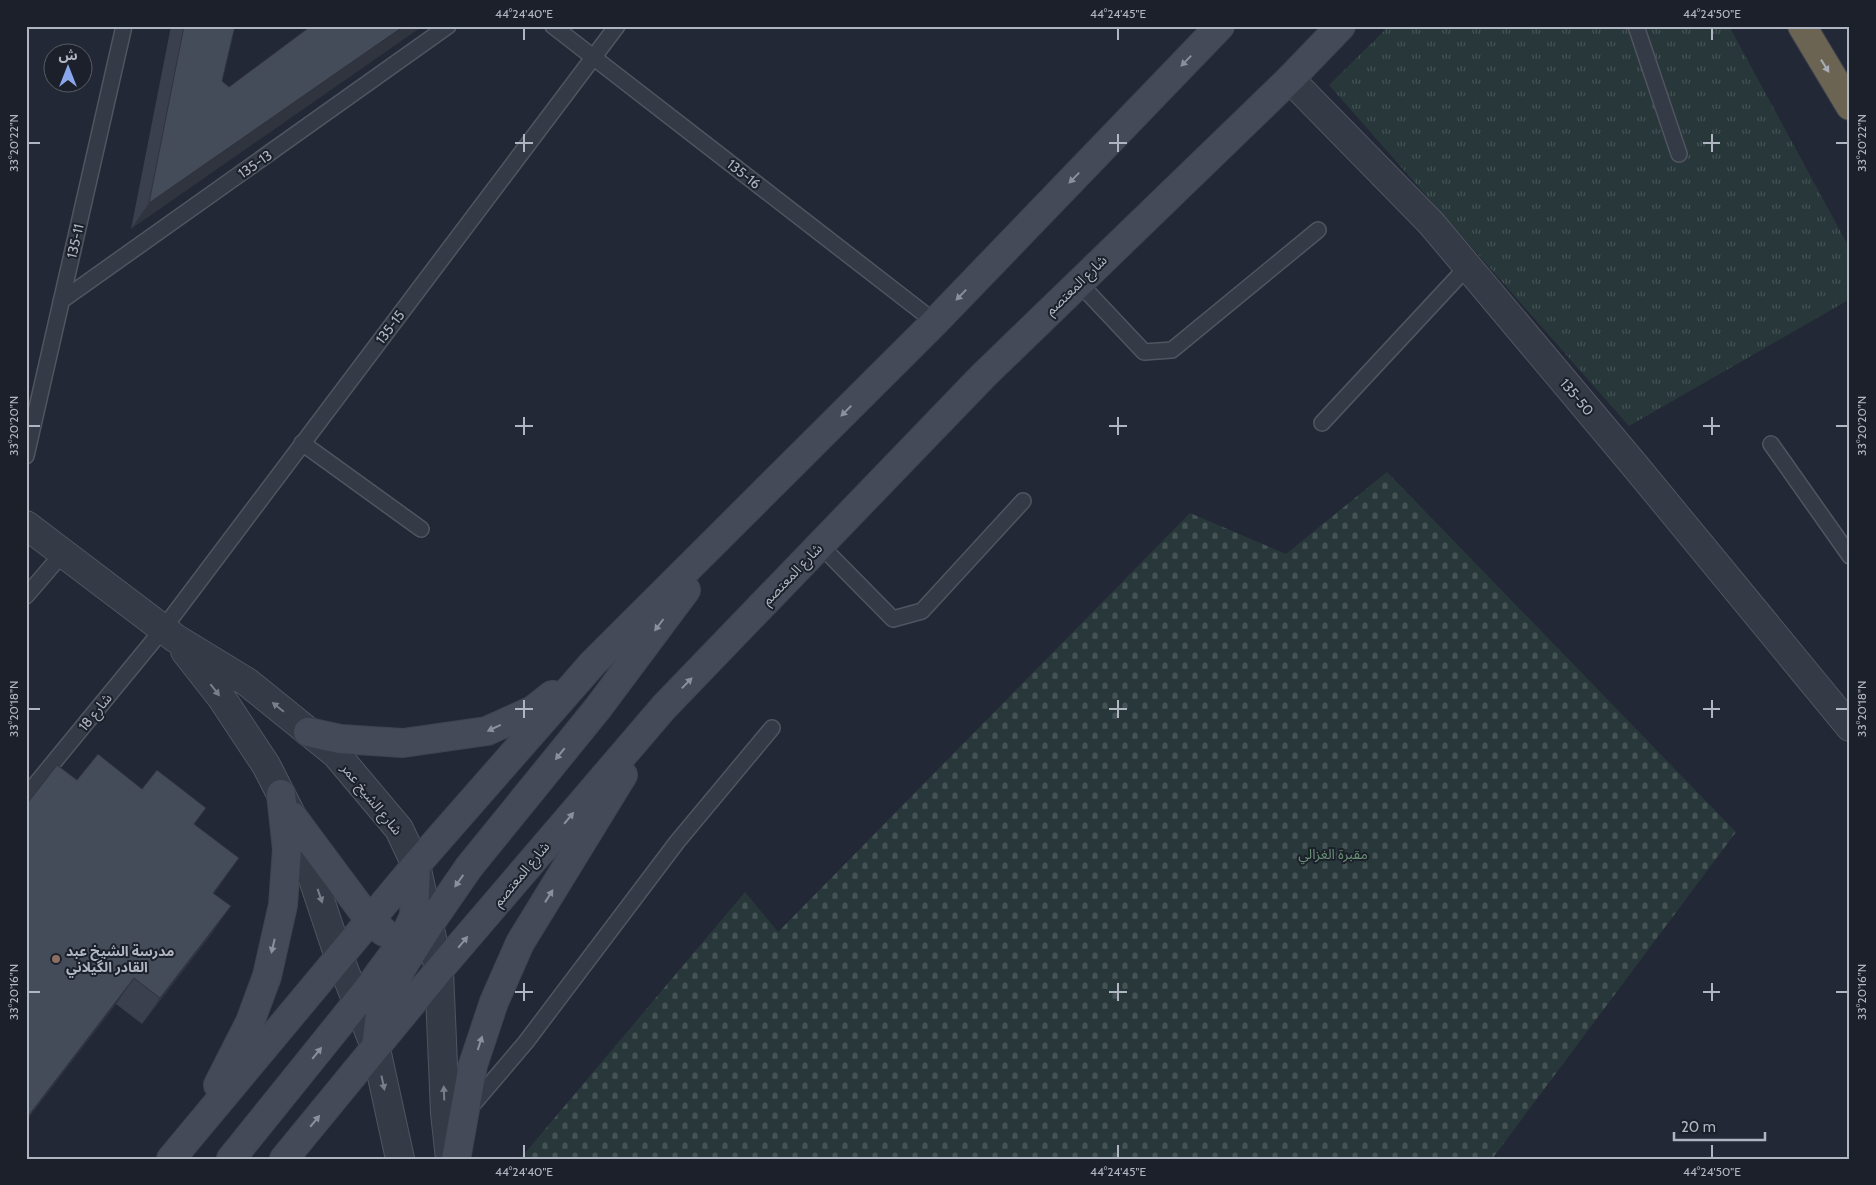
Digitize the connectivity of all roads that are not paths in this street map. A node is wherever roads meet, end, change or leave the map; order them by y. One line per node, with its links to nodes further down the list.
1 (124, 26): 16 (lane, 135-11)
2 (448, 26): 16 (lane, 135-13)
3 (553, 26): 9 (lane, 135-16)
4 (617, 26): 9 (lane, 135-15)
5 (1220, 26): 17 (main road, one-way to 17)
6 (1341, 26): 10 (main road, شارع المعتصم)
7 (1636, 26): 12 (lane)
8 (1802, 26): 11 (highway, one-way to 11)
9 (593, 58): 17 (lane, 135-16); 19 (lane, 135-15)
10 (1290, 79): 14 (street, 135-50); 15 (main road, شارع المعتصم)
11 (1850, 106)
12 (1679, 154)
13 (1318, 230): 15 (lane)
14 (1468, 266): 18 (lane); 33 (street, 135-50)
15 (1079, 283): 26 (main road, شارع المعتصم)
16 (62, 301): 21 (lane, 135-11)
17 (935, 322): 23 (main road, one-way to 23)
18 (1322, 423)
19 (302, 443): 25 (lane); 30 (lane, 135-15)
20 (1771, 444): 28 (lane)
21 (26, 456)
22 (1023, 501): 26 (lane)
23 (740, 516): 31 (main road); 40 (main road, one-way to 40)
24 (26, 525): 27 (street, شارع الشيخ عمر)
25 (421, 529)
26 (820, 544): 32 (main road, شارع المعتصم, one-way to 26)
27 (63, 553): 29 (lane); 30 (street, شارع الشيخ عمر)
28 (1850, 556)
29 (26, 596)
30 (169, 633): 35 (street, شارع الشيخ عمر, one-way to 30); 36 (lane, شارع 18); 37 (street, شارع الشيخ عمر, one-way to 37)
31 (593, 663): 35 (main road, one-way to 35); 38 (main road)
32 (664, 706): 43 (main road, شارع المعتصم, one-way to 32); 46 (main road, one-way to 32)
33 (1849, 726)
34 (772, 728): 46 (lane)
35 (308, 732): 38 (street, شارع الشيخ عمر)
36 (26, 796)
37 (286, 805): 39 (main road); 42 (street, شارع الشيخ عمر, one-way to 42); 47 (main road, one-way to 47)
38 (416, 865): 39 (main road); 40 (street, شارع الشيخ عمر); 41 (main road)
39 (370, 921): 41 (main road); 42 (main road)
40 (429, 925): 41 (main road); 43 (street, شارع الشيخ عمر)
41 (406, 948): 43 (main road); 44 (main road); 45 (main road)
42 (339, 957): 44 (street, شارع الشيخ عمر); 47 (main road)
43 (439, 970): 45 (main road, شارع المعتصم); 52 (street, شارع الشيخ عمر, one-way to 43)
44 (357, 1002): 45 (street, شارع الشيخ عمر); 49 (main road, one-way to 44)
45 (376, 1049): 50 (main road, شارع المعتصم, one-way to 45); 51 (street, شارع الشيخ عمر, one-way to 51)
46 (462, 1117): 53 (main road)
47 (195, 1128): 48 (main road)
48 (171, 1159)
49 (231, 1159)
50 (284, 1159)
51 (400, 1159)
52 (450, 1159)
53 (456, 1159)

